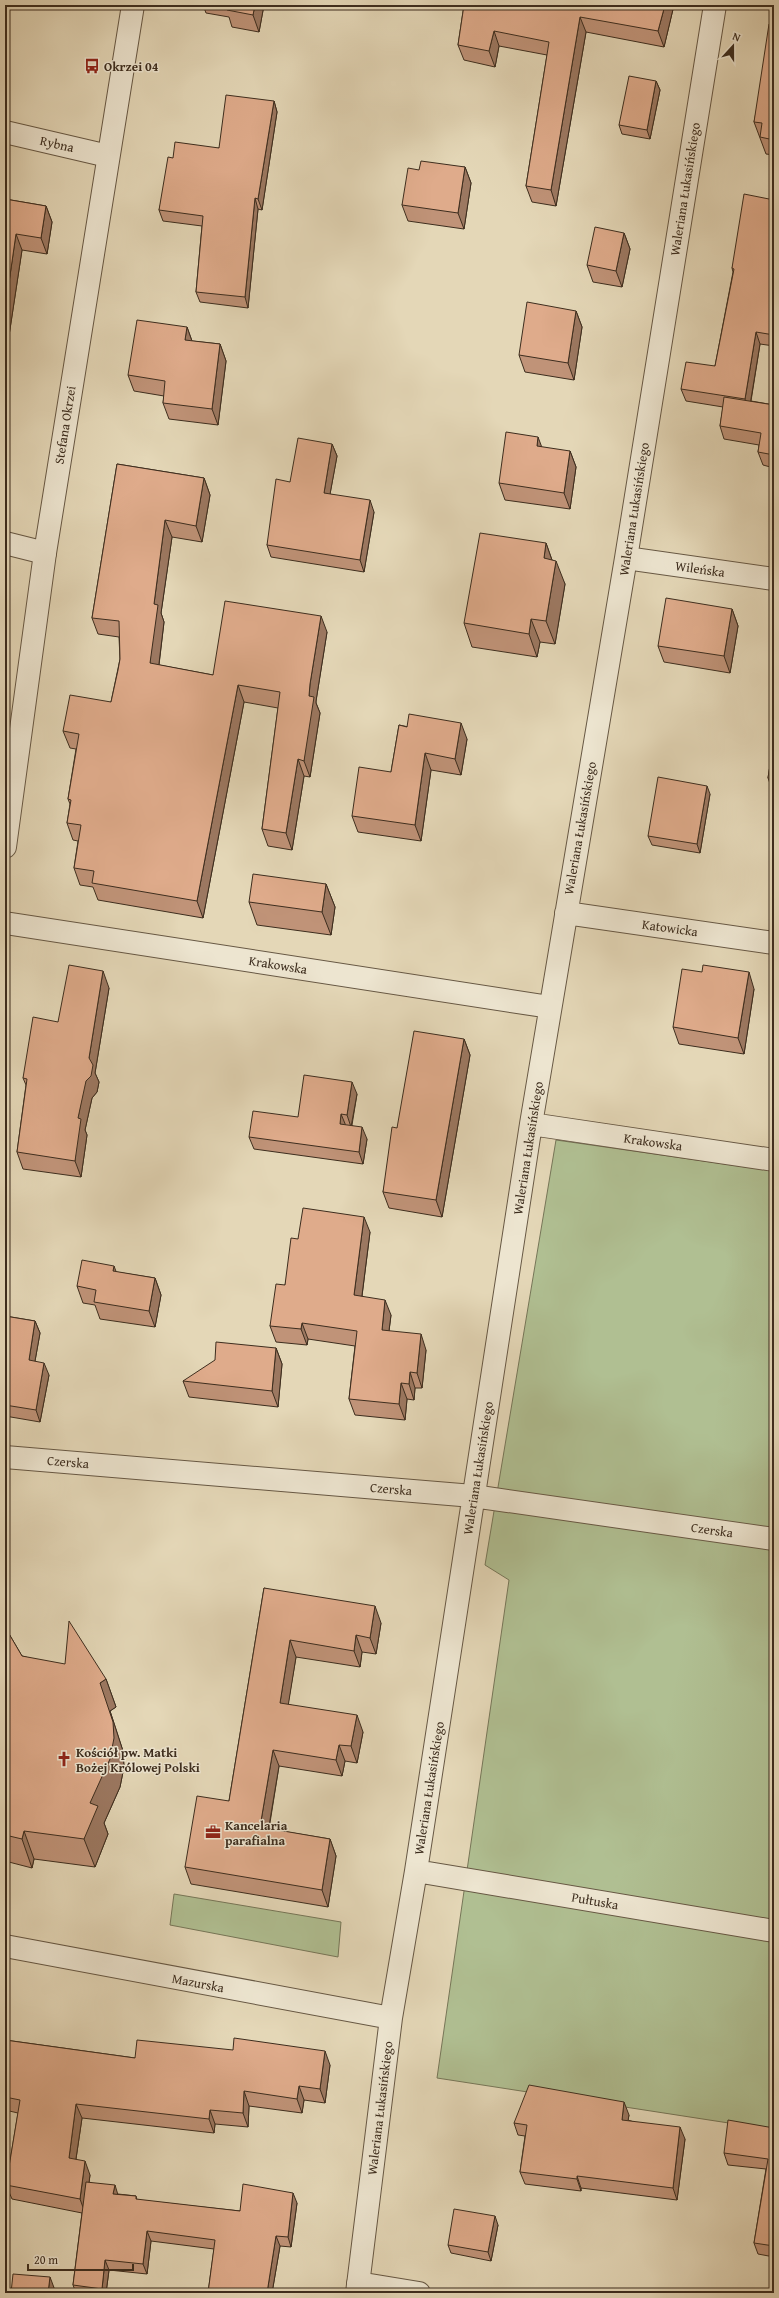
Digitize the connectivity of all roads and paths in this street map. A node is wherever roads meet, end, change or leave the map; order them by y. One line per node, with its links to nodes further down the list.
1 (133, 5): 4 (street, Stefana Okrzei)
2 (715, 5): 7 (street, Waleriana Łukasińskiego)
3 (5, 132): 4 (street, Rybna)
4 (108, 156): 6 (street, Stefana Okrzei)
5 (5, 543): 6 (street)
6 (44, 553): 9 (street, Stefana Okrzei)
7 (626, 558): 8 (street, Wileńska); 10 (street, Waleriana Łukasińskiego)
8 (774, 580)
9 (5, 847)
10 (566, 912): 12 (street, Katowicka); 13 (street, Waleriana Łukasińskiego)
11 (5, 923): 13 (street, Krakowska)
12 (774, 943)
13 (550, 1008): 14 (street, Waleriana Łukasińskiego)
14 (531, 1124): 15 (street, Krakowska); 17 (street, Waleriana Łukasińskiego)
15 (774, 1160)
16 (5, 1457): 17 (street, Czerska)
17 (473, 1496): 18 (street, Czerska); 19 (street, Waleriana Łukasińskiego)
18 (774, 1539)
19 (416, 1871): 20 (street, Pułtuska); 22 (street, Waleriana Łukasińskiego)
20 (774, 1931)
21 (5, 1946): 22 (street, Mazurska)
22 (391, 2018): 23 (street, Waleriana Łukasińskiego)
23 (357, 2288): 24 (street)
24 (419, 2293)

